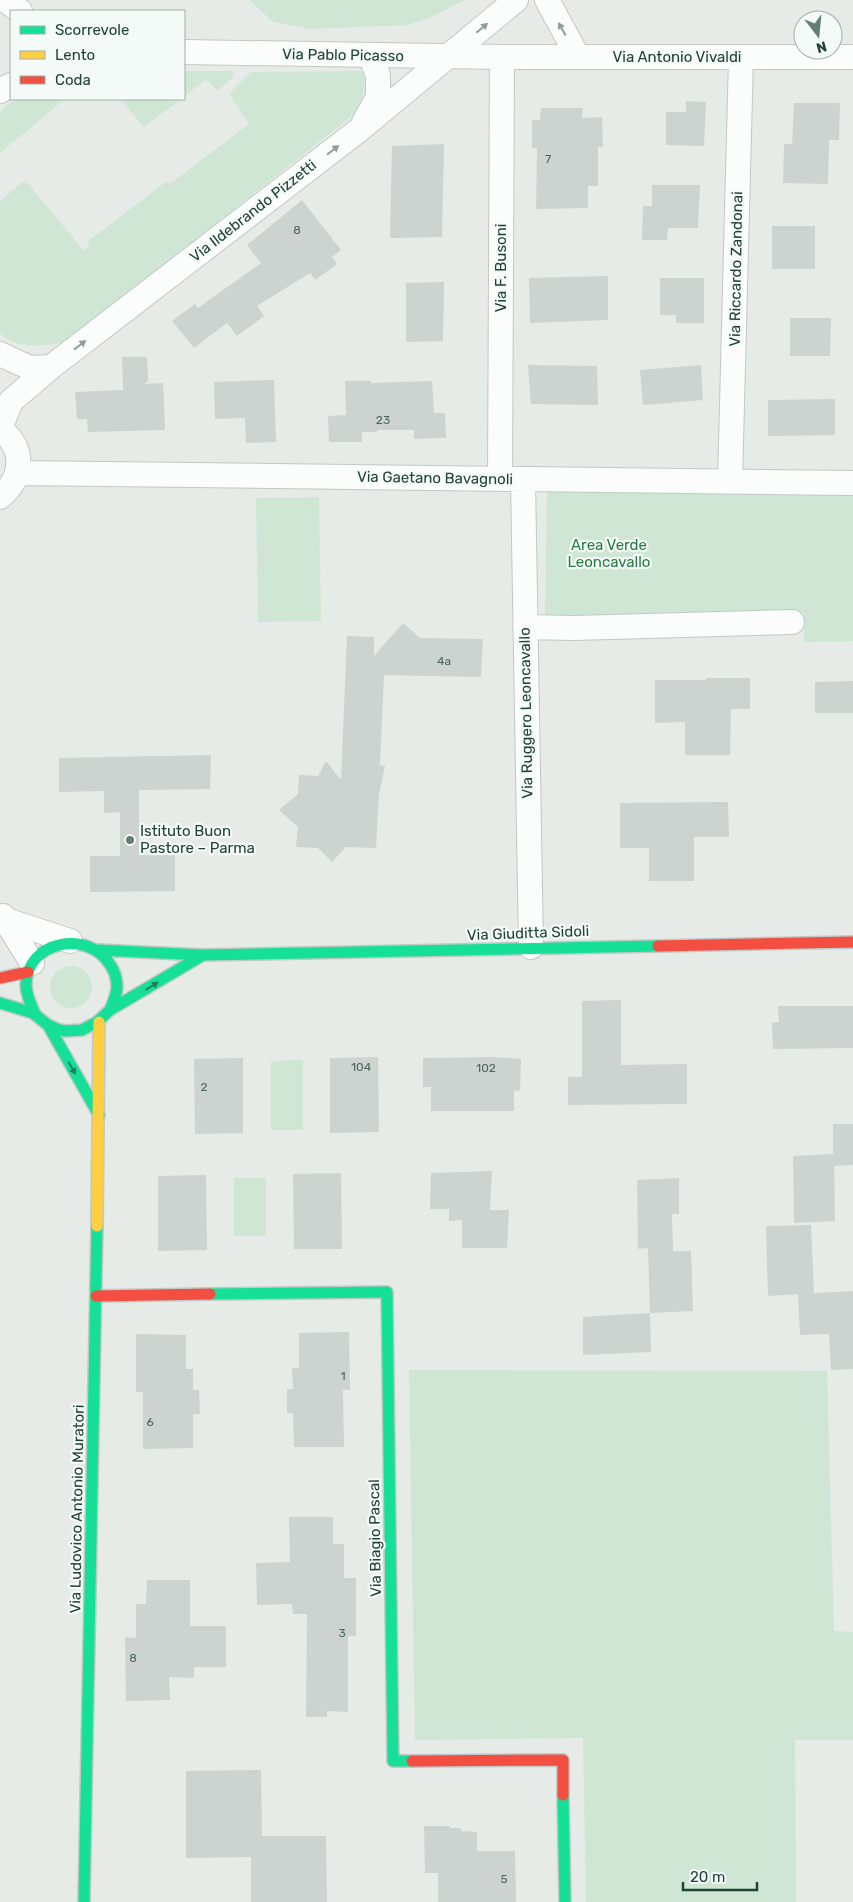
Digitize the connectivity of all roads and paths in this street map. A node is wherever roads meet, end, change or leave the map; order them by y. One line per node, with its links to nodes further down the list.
1 (5, 0): 4 (street)
2 (516, 0): 7 (street, Via Ildebrando Pizzetti, one-way to 2)
3 (547, 0): 9 (street, one-way to 3)
4 (19, 10)
5 (185, 52): 6 (street, Via Pablo Picasso)
6 (370, 55): 7 (street, Via Pablo Picasso); 12 (street)
7 (448, 56): 8 (street, Via Pablo Picasso); 12 (street, Via Ildebrando Pizzetti)
8 (502, 57): 9 (street, Via Antonio Vivaldi); 17 (street, Via F. Busoni)
9 (578, 57): 10 (street, Via Antonio Vivaldi)
10 (741, 57): 11 (street, Via Antonio Vivaldi); 18 (street, Via Riccardo Zandonai)
11 (853, 57)
12 (359, 130): 14 (street, Via Ildebrando Pizzetti, one-way to 12)
13 (0, 354): 14 (street)
14 (51, 367): 15 (street, Via Ildebrando Pizzetti)
15 (0, 429): 16 (street)
16 (17, 473): 17 (street, Via Gaetano Bavagnoli); 20 (street)
17 (512, 479): 18 (street, Via Gaetano Bavagnoli); 22 (street, Via Ruggero Leoncavallo)
18 (730, 482): 19 (street, Via Gaetano Bavagnoli)
19 (853, 483)
20 (0, 497)
21 (792, 622): 22 (street)
22 (525, 627): 26 (street, Via Ruggero Leoncavallo)
23 (3, 916): 24 (street); 29 (street)
24 (70, 941): 27 (street, Via Giuditta Sidoli); 29 (street)
25 (853, 942): 26 (street, Via Giuditta Sidoli)
26 (531, 947): 28 (street, Via Giuditta Sidoli)
27 (98, 950): 28 (street, Via Giuditta Sidoli); 32 (street, Via Giuditta Sidoli)
28 (203, 955): 32 (street, Via Giuditta Sidoli, one-way to 28)
29 (30, 967): 30 (street); 33 (street)
30 (0, 978)
31 (0, 1003): 33 (street, Via Giuditta Sidoli)
32 (110, 1010): 34 (street, Via Giuditta Sidoli)
33 (35, 1014): 35 (street, Via Giuditta Sidoli)
34 (99, 1022): 35 (street, Via Giuditta Sidoli); 36 (street, Via Ludovico Antonio Muratori)
35 (48, 1025): 36 (street, one-way to 36)
36 (100, 1116): 37 (street, Via Ludovico Antonio Muratori)
37 (96, 1296): 38 (street, Via Ludovico Antonio Muratori); 39 (street, Via Biagio Pascal)
38 (84, 1902)
39 (565, 1902)

